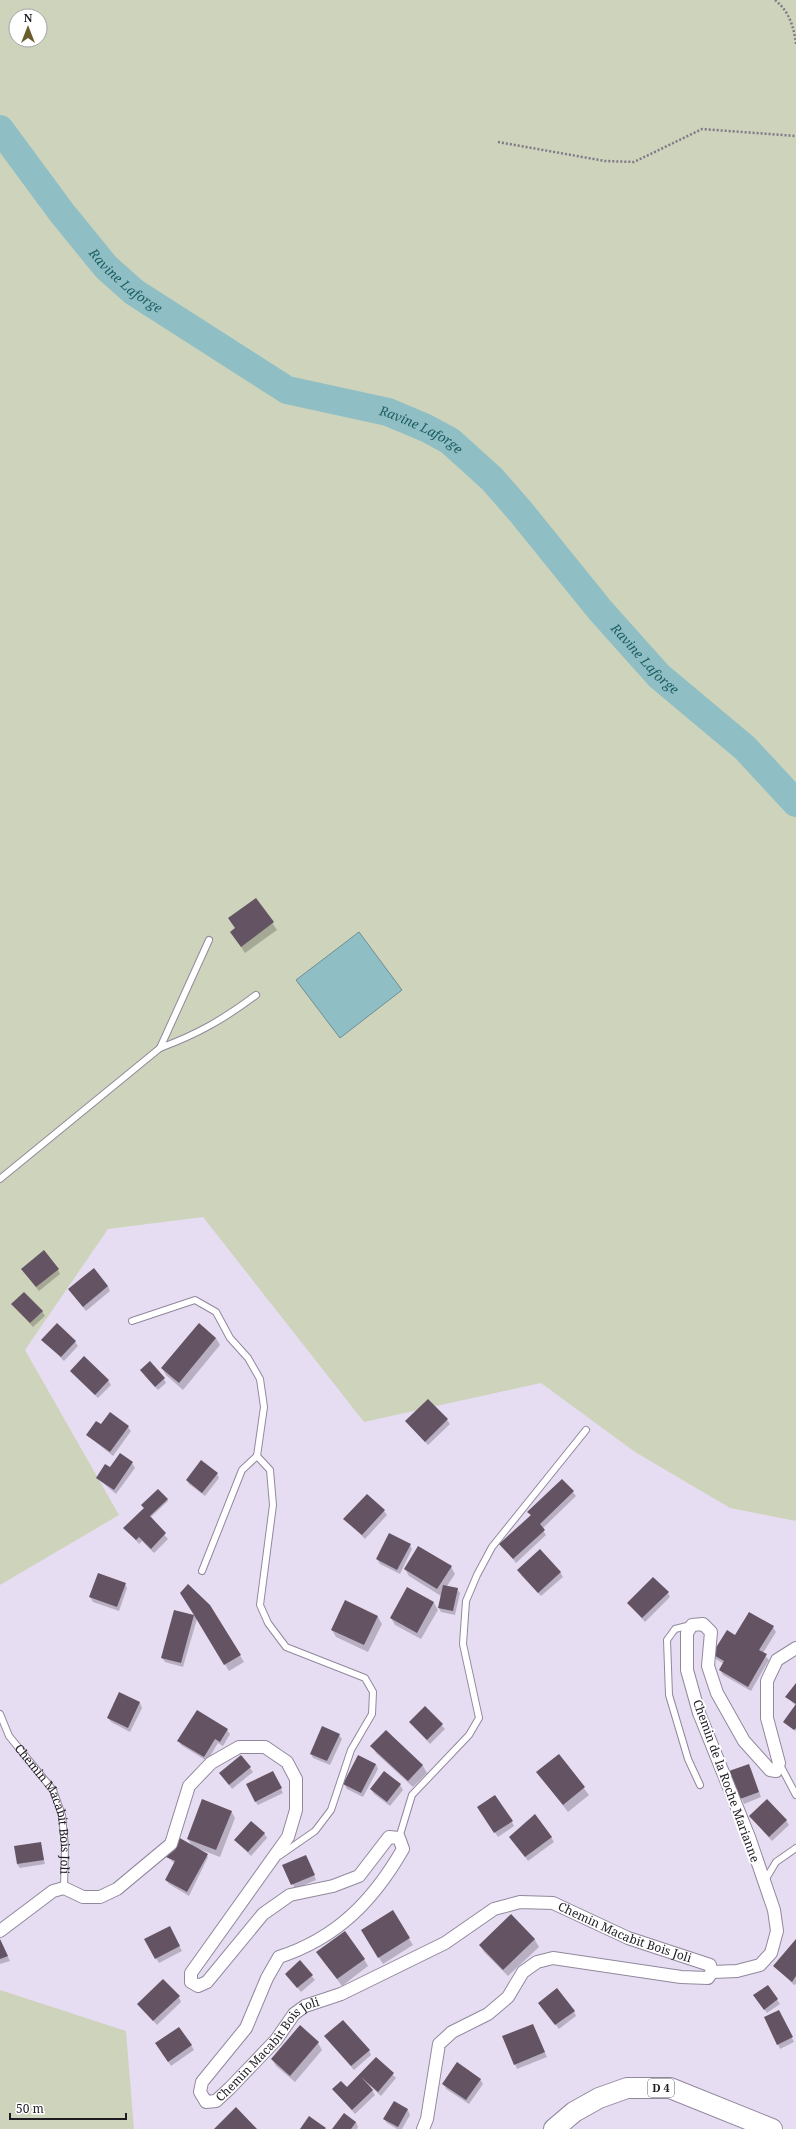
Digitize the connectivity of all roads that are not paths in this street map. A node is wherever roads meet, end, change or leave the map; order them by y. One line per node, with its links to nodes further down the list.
1 (209, 940): 3 (lane)
2 (256, 995): 3 (lane)
3 (160, 1048): 4 (lane)
4 (0, 1179)
5 (132, 1321): 7 (lane)
6 (586, 1430): 15 (lane)
7 (257, 1456): 8 (lane); 17 (lane)
8 (202, 1571)
9 (692, 1625): 12 (street, Chemin de la Roche Marianne); 13 (lane); 18 (street, Chemin de la Roche Marianne)
10 (796, 1648): 12 (street)
11 (0, 1714): 19 (lane, Chemin Macabit Bois Joli)
12 (779, 1763): 14 (lane)
13 (700, 1785)
14 (796, 1796)
15 (399, 1838): 17 (street, Chemin Macabit Bois Joli); 21 (street, Chemin Macabit Bois Joli)
16 (796, 1848): 18 (lane)
17 (267, 1865): 19 (street, Chemin Macabit Bois Joli)
18 (764, 1883): 21 (street, Chemin de la Roche Marianne)
19 (64, 1888): 20 (street, Chemin Macabit Bois Joli)
20 (0, 1931)
21 (712, 1972): 22 (street, Chemin Macabit Bois Joli)
22 (423, 2129)
23 (554, 2129): 24 (main road, D 4)
24 (772, 2129)

